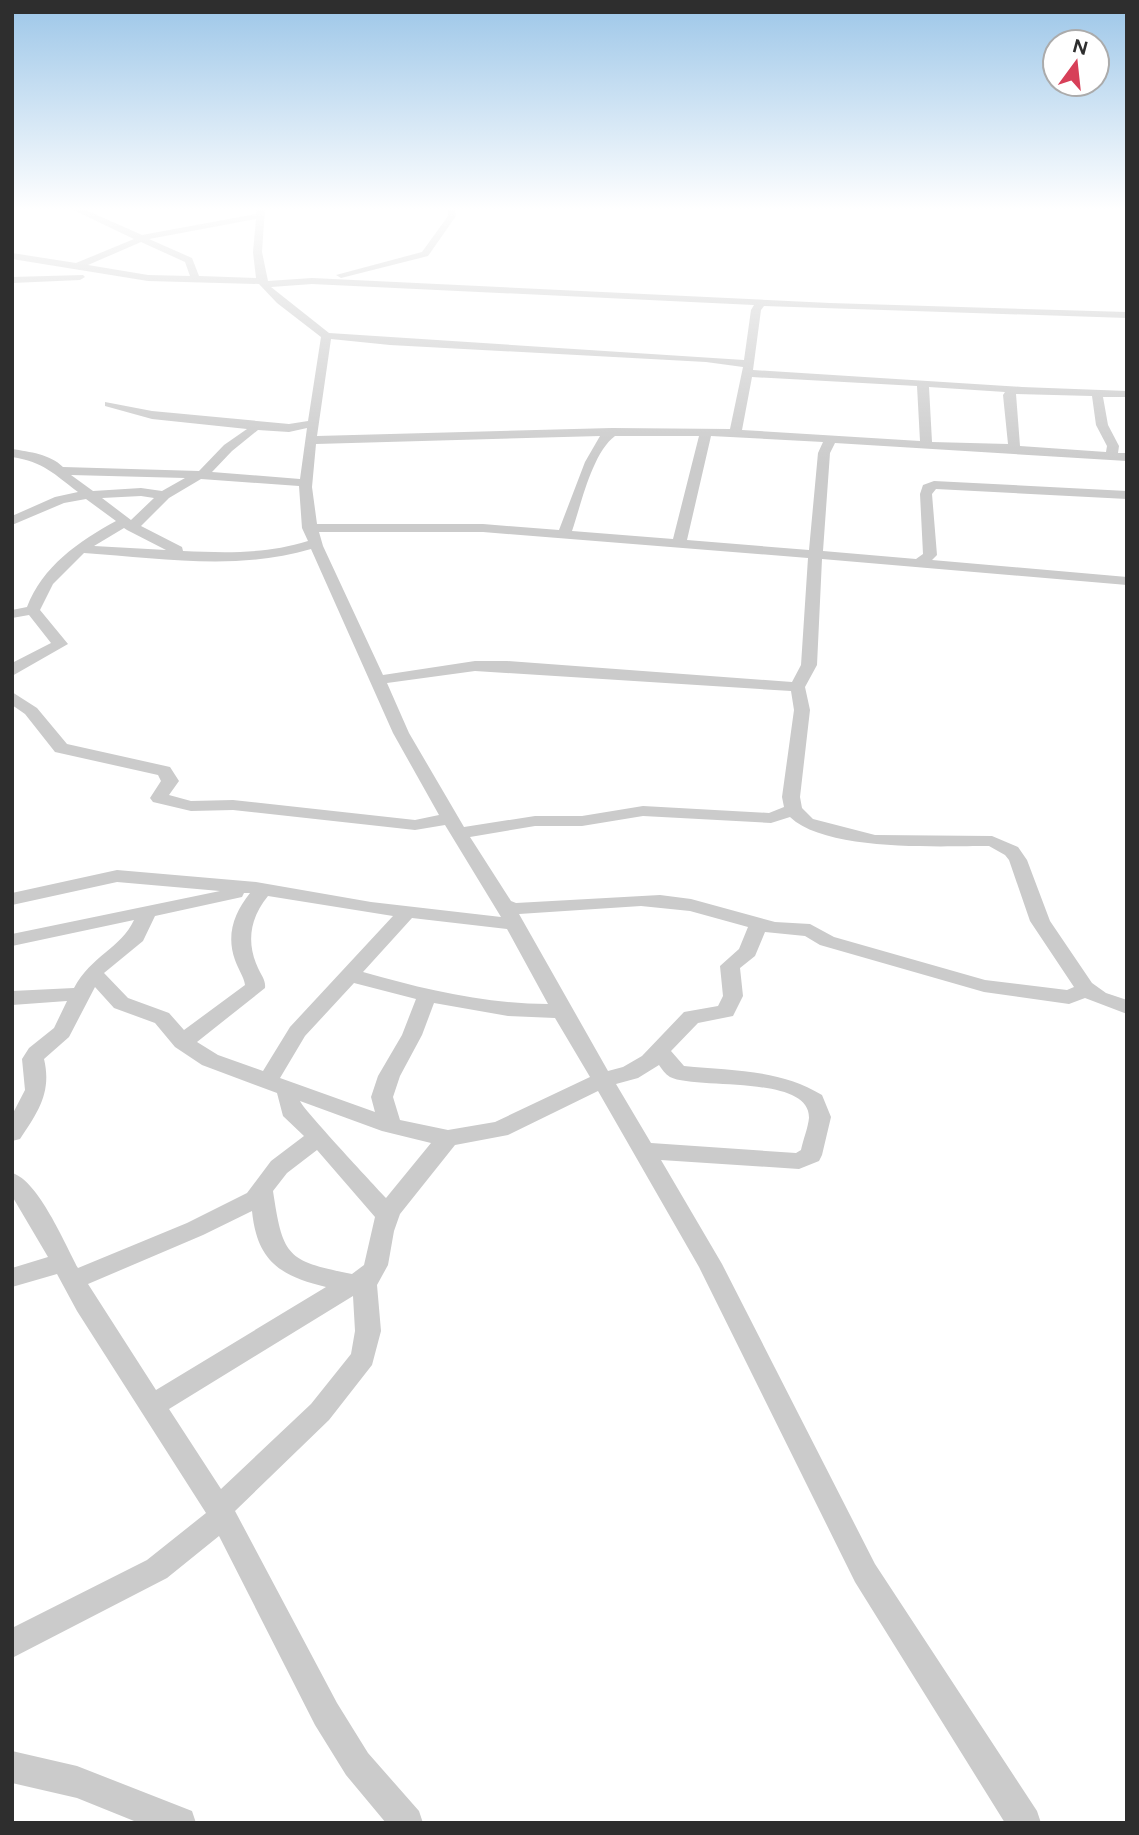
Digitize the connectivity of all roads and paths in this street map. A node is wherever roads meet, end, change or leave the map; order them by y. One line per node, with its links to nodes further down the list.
1 (275, 293): 5 (street)
2 (549, 293): 3 (street)
3 (761, 303): 4 (street); 6 (street)
4 (1127, 315)
5 (326, 335): 6 (street); 13 (street)
6 (747, 369): 7 (street); 16 (street)
7 (923, 384): 8 (street); 18 (street)
8 (1018, 389): 9 (street); 19 (street)
9 (1097, 393): 10 (street); 21 (street)
10 (1127, 394)
11 (109, 404): 12 (street)
12 (255, 426): 13 (street); 24 (street)
13 (313, 431): 14 (street); 25 (street)
14 (612, 432): 15 (street); 31 (street)
15 (706, 434): 16 (street); 33 (street)
16 (735, 434): 17 (street)
17 (830, 440): 18 (street); 35 (street)
18 (926, 446): 19 (street)
19 (1011, 449): 21 (street)
20 (12, 453): 23 (street)
21 (1112, 456): 22 (street)
22 (1127, 457)
23 (60, 471): 24 (street); 26 (street)
24 (202, 475): 25 (street); 27 (street)
25 (305, 483): 32 (street)
26 (90, 494): 27 (street); 29 (street); 30 (street)
27 (164, 495): 30 (street)
28 (1127, 495): 37 (street)
29 (12, 521)
30 (128, 525): 34 (street); 36 (street)
31 (564, 534): 32 (street); 33 (street)
32 (312, 536): 36 (street); 43 (street)
33 (679, 543): 35 (street)
34 (83, 549): 36 (street); 38 (street)
35 (816, 554): 37 (street); 44 (street)
36 (186, 556): 38 (street)
37 (919, 563): 39 (street)
38 (63, 565): 40 (street)
39 (1127, 581)
40 (33, 610): 41 (street); 42 (street)
41 (12, 614)
42 (12, 671)
43 (378, 680): 44 (street); 47 (street)
44 (797, 687): 46 (street)
45 (12, 697): 47 (street)
46 (793, 810): 47 (street); 60 (street)
47 (454, 825): 50 (street)
48 (260, 889): 49 (street); 51 (street); 52 (street); 66 (street)
49 (12, 899)
50 (504, 905): 53 (street); 54 (street)
51 (148, 910): 55 (street); 58 (street)
52 (407, 912): 54 (street); 59 (street)
53 (759, 923): 60 (street); 67 (street)
54 (514, 924): 65 (street)
55 (42, 932): 56 (street); 57 (street)
56 (12, 940)
57 (12, 953)
58 (93, 973): 61 (street); 66 (street)
59 (349, 975): 62 (street); 69 (street)
60 (1087, 990): 64 (street)
61 (81, 994): 63 (street); 71 (street)
62 (427, 996): 65 (street); 70 (street)
63 (12, 998)
64 (1127, 1007)
65 (562, 1011): 68 (street)
66 (182, 1042): 69 (street)
67 (660, 1051): 68 (street); 74 (street)
68 (602, 1080): 73 (street); 74 (street)
69 (277, 1085): 70 (street); 72 (street)
70 (390, 1125): 73 (street)
71 (12, 1133)
72 (319, 1137): 76 (street); 77 (street)
73 (448, 1138): 77 (street)
74 (646, 1151): 87 (street)
75 (12, 1181): 78 (street)
76 (262, 1192): 78 (street); 80 (street)
77 (388, 1216): 80 (street)
78 (69, 1272): 79 (street); 81 (street)
79 (12, 1278)
80 (362, 1280): 81 (street); 82 (street)
81 (152, 1406): 82 (street)
82 (220, 1512): 83 (street); 86 (street)
83 (12, 1644)
84 (12, 1767): 85 (street)
85 (180, 1823)
86 (407, 1823)
87 (1026, 1823)

